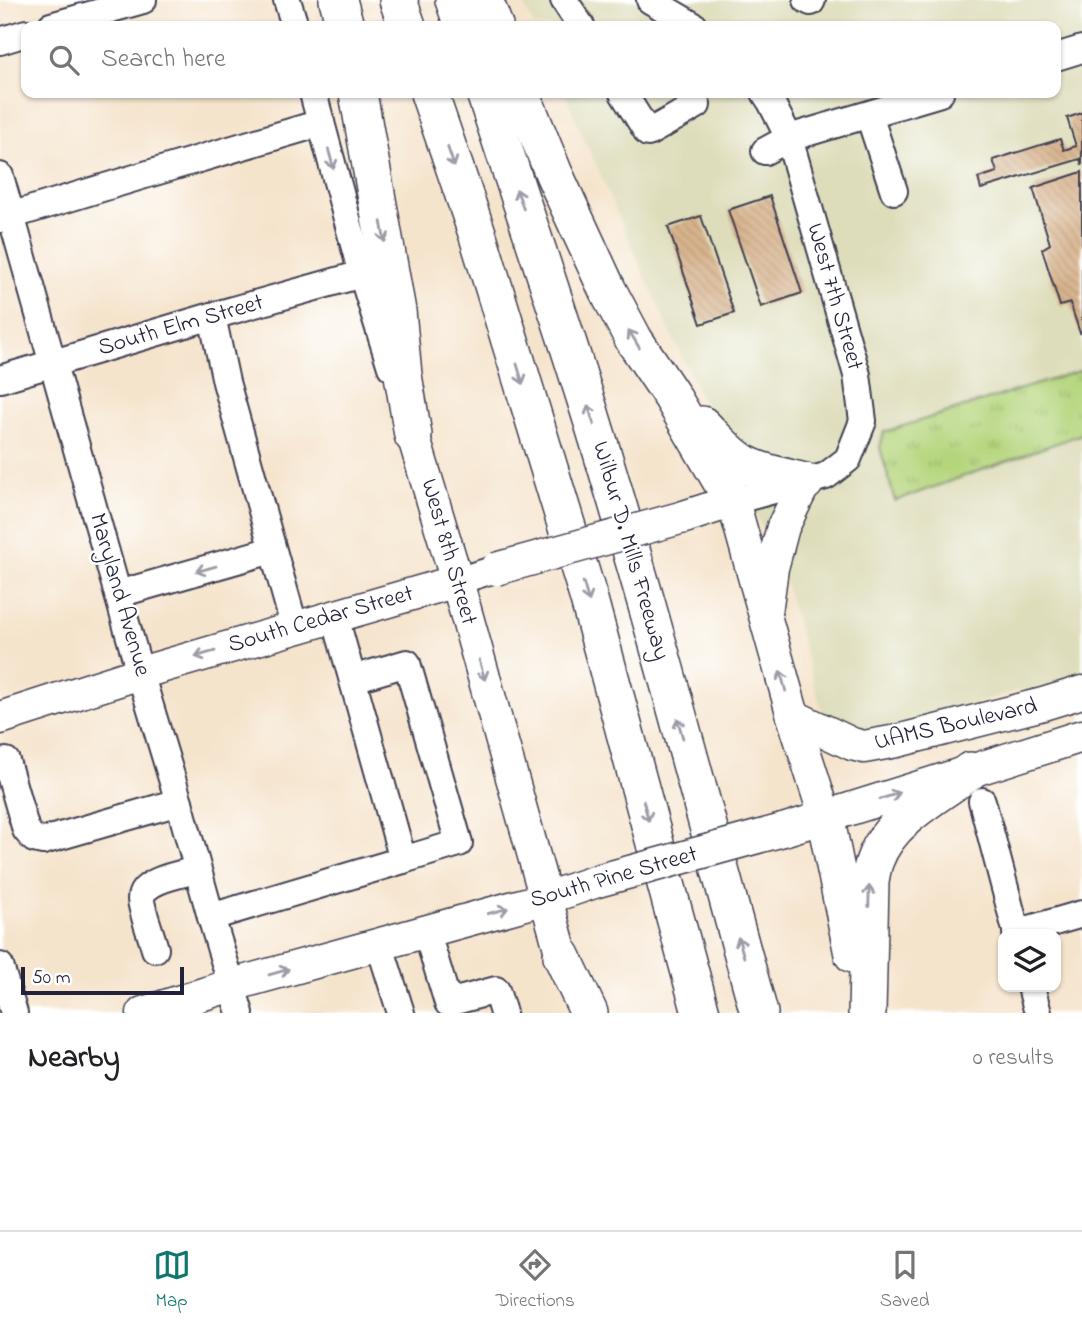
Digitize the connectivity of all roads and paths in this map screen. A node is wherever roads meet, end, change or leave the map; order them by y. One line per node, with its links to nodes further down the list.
1 (143, 0): 9 (street)
2 (287, 0): 10 (street)
3 (338, 0): 11 (highway)
4 (398, 0): 12 (highway)
5 (454, 0): 13 (highway)
6 (484, 0): 14 (highway)
7 (564, 0): 15 (street)
8 (660, 9): 16 (street)
9 (69, 21)
10 (293, 21)
11 (344, 21)
12 (405, 21)
13 (461, 21)
14 (492, 21)
15 (578, 21)
16 (684, 21)
17 (21, 35): 18 (street)
18 (0, 41)
19 (1082, 49): 20 (street)
20 (1061, 55)
21 (314, 98): 31 (street, West 8th Street)
22 (359, 98): 42 (highway, one-way to 42)
23 (431, 98): 82 (highway, one-way to 82)
24 (487, 98): 83 (highway, Wilbur D. Mills Freeway, one-way to 24)
25 (523, 98): 41 (highway, one-way to 25)
26 (626, 98): 27 (street)
27 (693, 98)
28 (768, 98): 32 (street, West 7th Street)
29 (924, 98): 30 (street)
30 (869, 115): 32 (street); 35 (street)
31 (321, 123): 36 (street); 37 (street, West 8th Street, one-way to 37)
32 (789, 138): 33 (street); 43 (street, West 7th Street)
33 (765, 151)
34 (0, 176): 36 (street, Maryland Avenue)
35 (894, 191)
36 (6, 218): 39 (street, Maryland Avenue)
37 (362, 274): 38 (street, South Elm Street); 42 (street, West 8th Street)
38 (212, 316): 39 (street, South Elm Street); 45 (street)
39 (53, 362): 40 (street, South Elm Street); 48 (street, Maryland Avenue)
40 (0, 379)
41 (671, 395): 43 (highway); 44 (highway)
42 (413, 435): 47 (main road, West 8th Street)
43 (805, 482): 44 (street, South Cedar Street); 50 (main road)
44 (733, 501): 46 (main road, South Cedar Street, bridge); 50 (main road)
45 (272, 550): 48 (street, one-way to 48); 51 (street)
46 (496, 569): 47 (street, South Cedar Street)
47 (457, 581): 49 (main road, South Cedar Street); 64 (main road, West 8th Street, one-way to 64)
48 (118, 594): 52 (street, Maryland Avenue)
49 (335, 617): 51 (main road, South Cedar Street); 53 (street)
50 (765, 617): 55 (main road, one-way to 50)
51 (295, 629): 52 (main road, South Cedar Street, one-way to 52)
52 (140, 673): 56 (main road, South Cedar Street); 60 (street, Maryland Avenue)
53 (353, 679): 62 (street); 62 (street)
54 (1082, 692): 55 (main road, UAMS Boulevard)
55 (793, 716): 61 (main road)
56 (0, 718)
57 (1082, 736): 59 (main road, South Pine Street)
58 (2, 757): 60 (street)
59 (976, 786): 61 (main road, South Pine Street, one-way to 59); 67 (street); 84 (highway, one-way to 59)
60 (179, 802): 63 (street, Maryland Avenue)
61 (825, 816): 64 (main road, South Pine Street, bridge); 84 (highway)
62 (403, 860): 66 (street)
63 (197, 870): 66 (street, Maryland Avenue); 71 (street)
64 (547, 898): 69 (main road, South Pine Street, one-way to 64); 72 (main road, West 8th Street)
65 (1082, 914): 68 (street)
66 (211, 917): 75 (street, Maryland Avenue)
67 (1015, 929)
68 (1032, 929)
69 (426, 930): 70 (main road, South Pine Street); 79 (street)
70 (379, 943): 75 (main road, South Pine Street, one-way to 70); 78 (street)
71 (155, 948)
72 (562, 957): 80 (street, West 8th Street); 81 (highway)
73 (0, 966): 76 (street)
74 (1032, 992): 85 (street)
75 (236, 999): 77 (main road, South Pine Street)
76 (14, 1013)
77 (143, 1013)
78 (401, 1013)
79 (503, 1013)
80 (577, 1013)
81 (589, 1013)
82 (701, 1013)
83 (759, 1013)
84 (866, 1013)
85 (1038, 1013)

